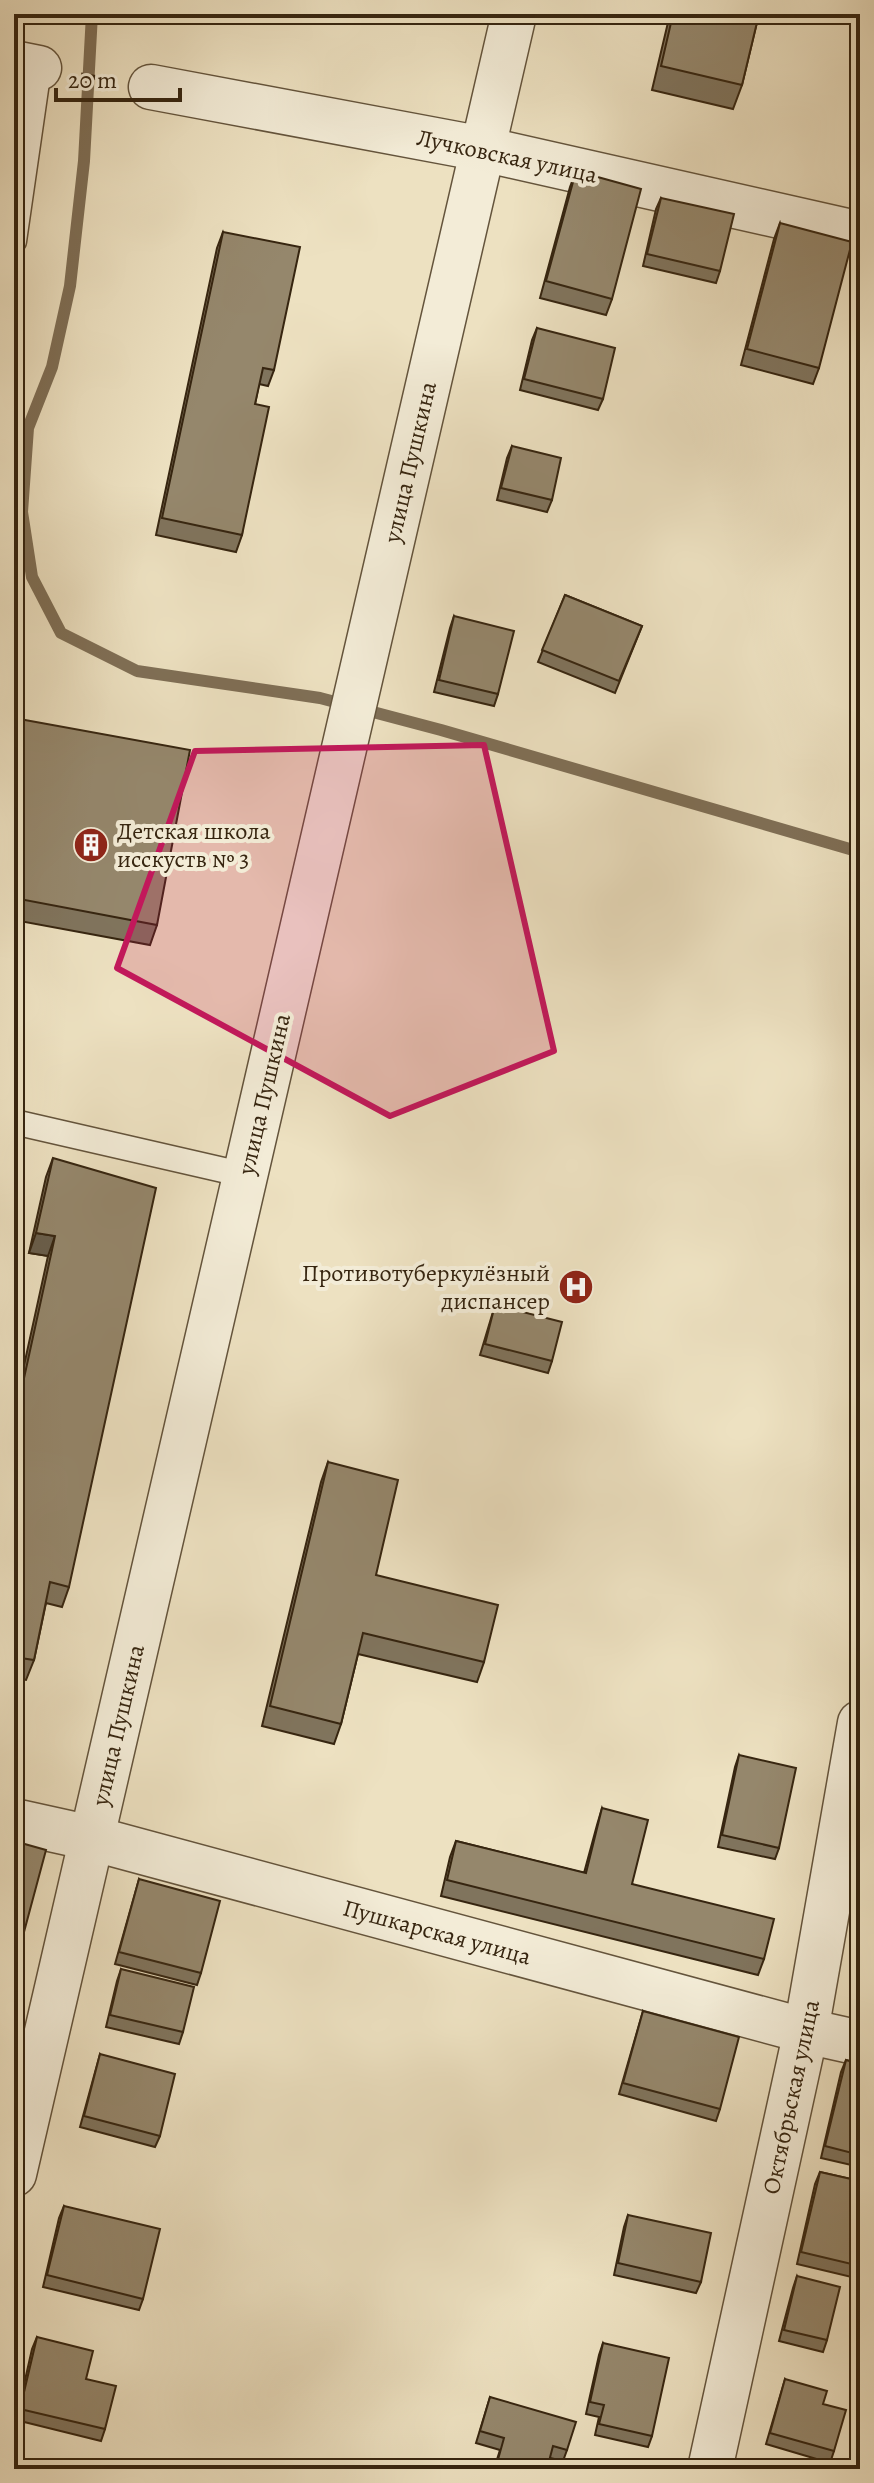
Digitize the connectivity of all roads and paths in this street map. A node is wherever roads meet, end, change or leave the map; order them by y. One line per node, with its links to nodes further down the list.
1 (514, 14): 4 (street, улица Пушкина)
2 (26, 66): 3 (path); 6 (lane)
3 (151, 87): 4 (street, Лучковская улица)
4 (483, 149): 5 (street, Лучковская улица); 8 (street, улица Пушкина)
5 (860, 234)
6 (14, 241)
7 (14, 1122): 8 (lane)
8 (245, 1175): 11 (street, улица Пушкина)
9 (860, 1723): 12 (street, Октябрьская улица)
10 (14, 1821): 11 (street, Пушкарская улица)
11 (91, 1838): 12 (street, Пушкарская улица); 14 (street, улица Пушкина)
12 (806, 2031): 13 (street, Пушкарская улица); 15 (street, Октябрьская улица)
13 (860, 2043)
14 (14, 2174)
15 (710, 2469)

